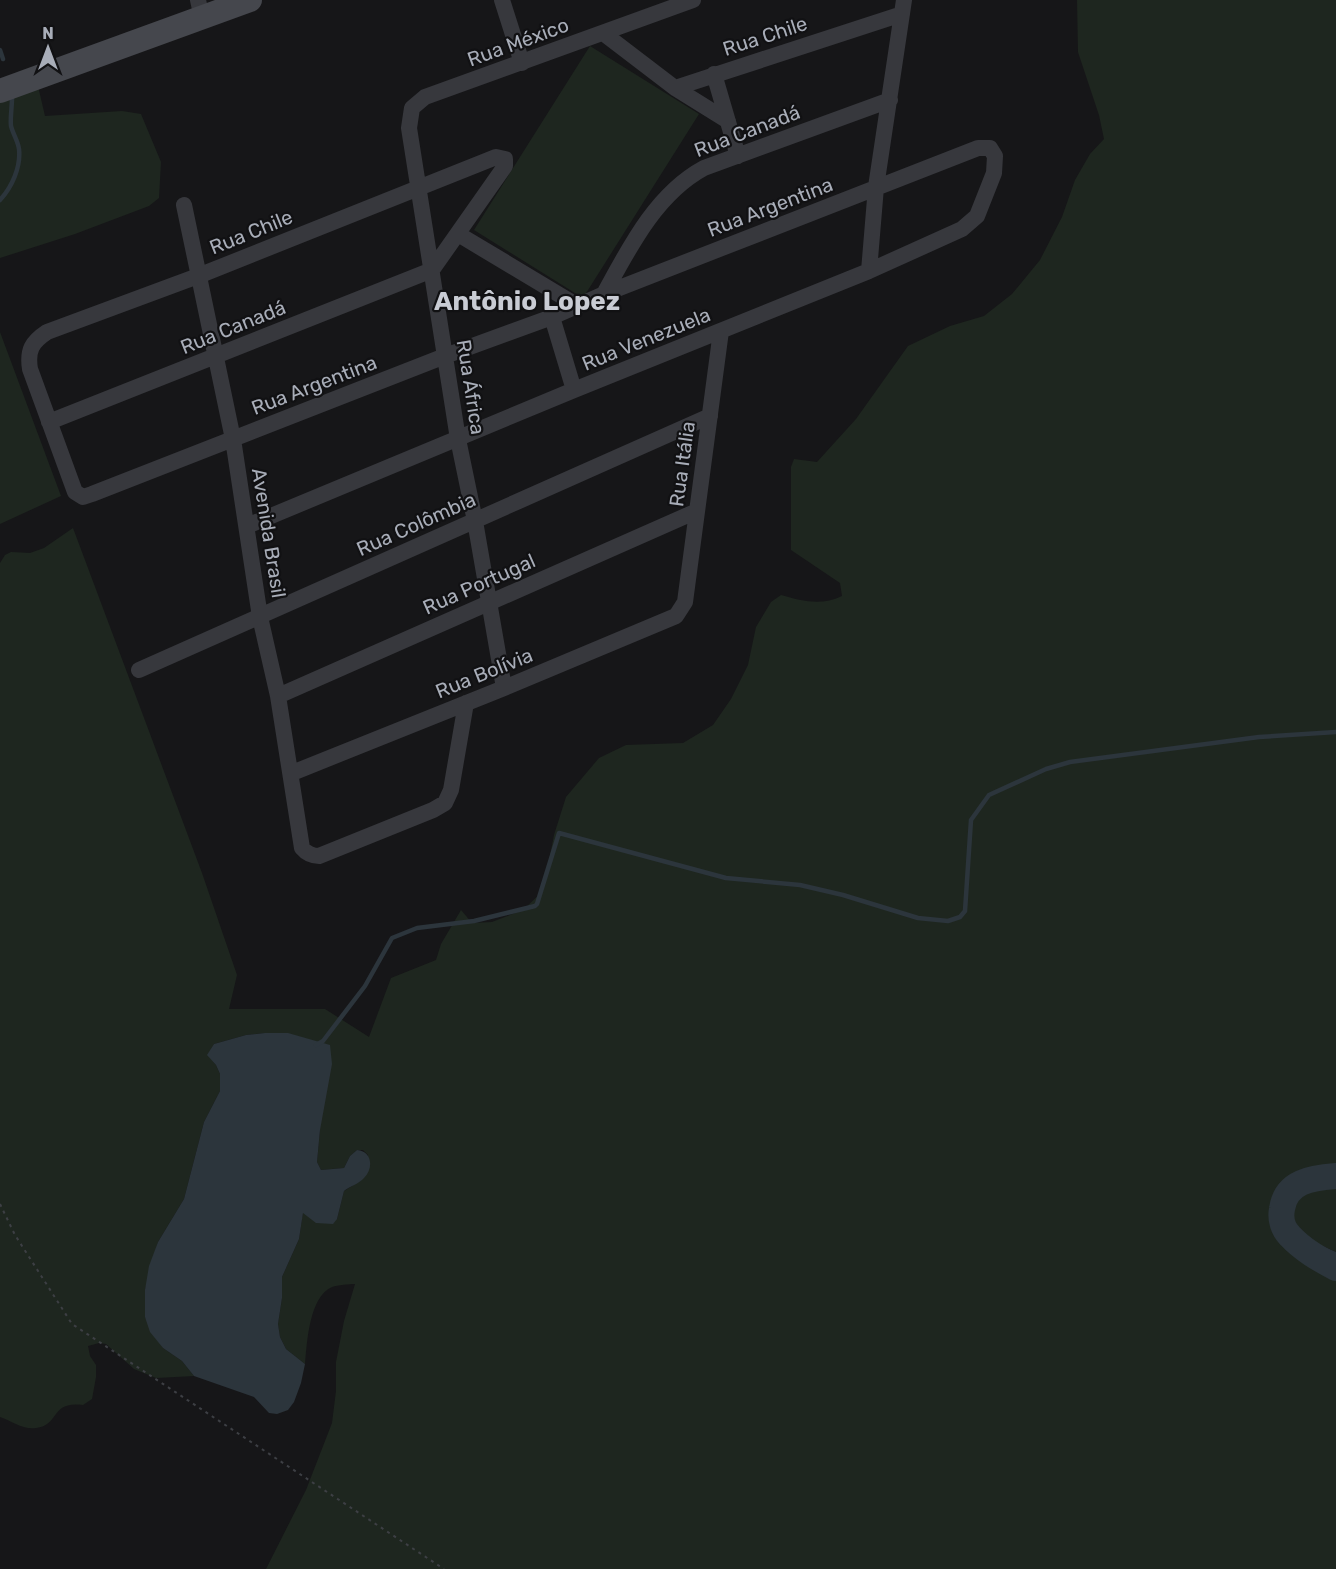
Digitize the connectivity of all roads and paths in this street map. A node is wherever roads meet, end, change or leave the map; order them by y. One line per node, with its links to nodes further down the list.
1 (250, 0): 5 (main road)
2 (502, 0): 7 (street)
3 (693, 0): 6 (street, Rua México)
4 (903, 7): 8 (street, Rua Chile); 12 (street)
5 (200, 9): 10 (main road)
6 (603, 33): 7 (street, Rua México); 9 (street)
7 (522, 63): 11 (street, Rua México)
8 (714, 74): 9 (street, Rua Chile); 13 (street)
9 (675, 88): 13 (street)
10 (0, 91)
11 (425, 97): 17 (street, Rua África)
12 (890, 100): 15 (street, Rua Canadá); 16 (street)
13 (728, 121): 15 (street)
14 (978, 148): 16 (street, Rua Argentina); 21 (street, Rua Venezuela)
15 (738, 156): 23 (street, Rua Canadá)
16 (876, 187): 21 (street); 23 (street, Rua Argentina)
17 (418, 189): 19 (street, Rua Chile); 20 (street, Rua África); 22 (street, Rua Chile)
18 (184, 205): 22 (street, Avenida Brasil)
19 (458, 234): 20 (street); 24 (street)
20 (432, 270): 27 (street, Rua Canadá); 28 (street, Rua África)
21 (869, 271): 26 (street, Rua Venezuela)
22 (198, 276): 27 (street, Avenida Brasil); 31 (street, Rua Chile)
23 (604, 294): 24 (street, Rua Argentina)
24 (578, 306): 25 (street, Rua Argentina)
25 (552, 317): 28 (street, Rua Argentina); 29 (street)
26 (721, 331): 29 (street, Rua Venezuela); 30 (street, Rua Itália)
27 (215, 356): 31 (street, Rua Canadá); 32 (street, Avenida Brasil)
28 (445, 356): 32 (street, Rua Argentina); 33 (street, Rua África)
29 (574, 390): 33 (street, Rua Venezuela)
30 (710, 416): 34 (street, Rua Itália); 35 (street, Rua Colômbia)
31 (49, 422): 32 (street, Rua Argentina)
32 (233, 439): 36 (street, Avenida Brasil)
33 (458, 440): 35 (street, Rua África); 36 (street, Rua Venezuela)
34 (697, 511): 37 (street, Rua Portugal); 38 (street, Rua Itália)
35 (475, 520): 37 (street, Rua África); 39 (street, Rua Colômbia)
36 (247, 526): 39 (street, Avenida Brasil)
37 (489, 602): 41 (street, Rua África); 42 (street, Rua Portugal)
38 (685, 602): 41 (street, Rua Bolívia)
39 (260, 617): 40 (street, Rua Colômbia); 42 (street, Avenida Brasil)
40 (140, 670)
41 (504, 688): 43 (street, Rua Bolívia)
42 (278, 696): 44 (street, Avenida Brasil)
43 (466, 703): 44 (street, Rua Bolívia); 44 (street, Avenida Brasil)
44 (292, 773)
45 (0, 1204): 46 (path)
46 (444, 1569)

